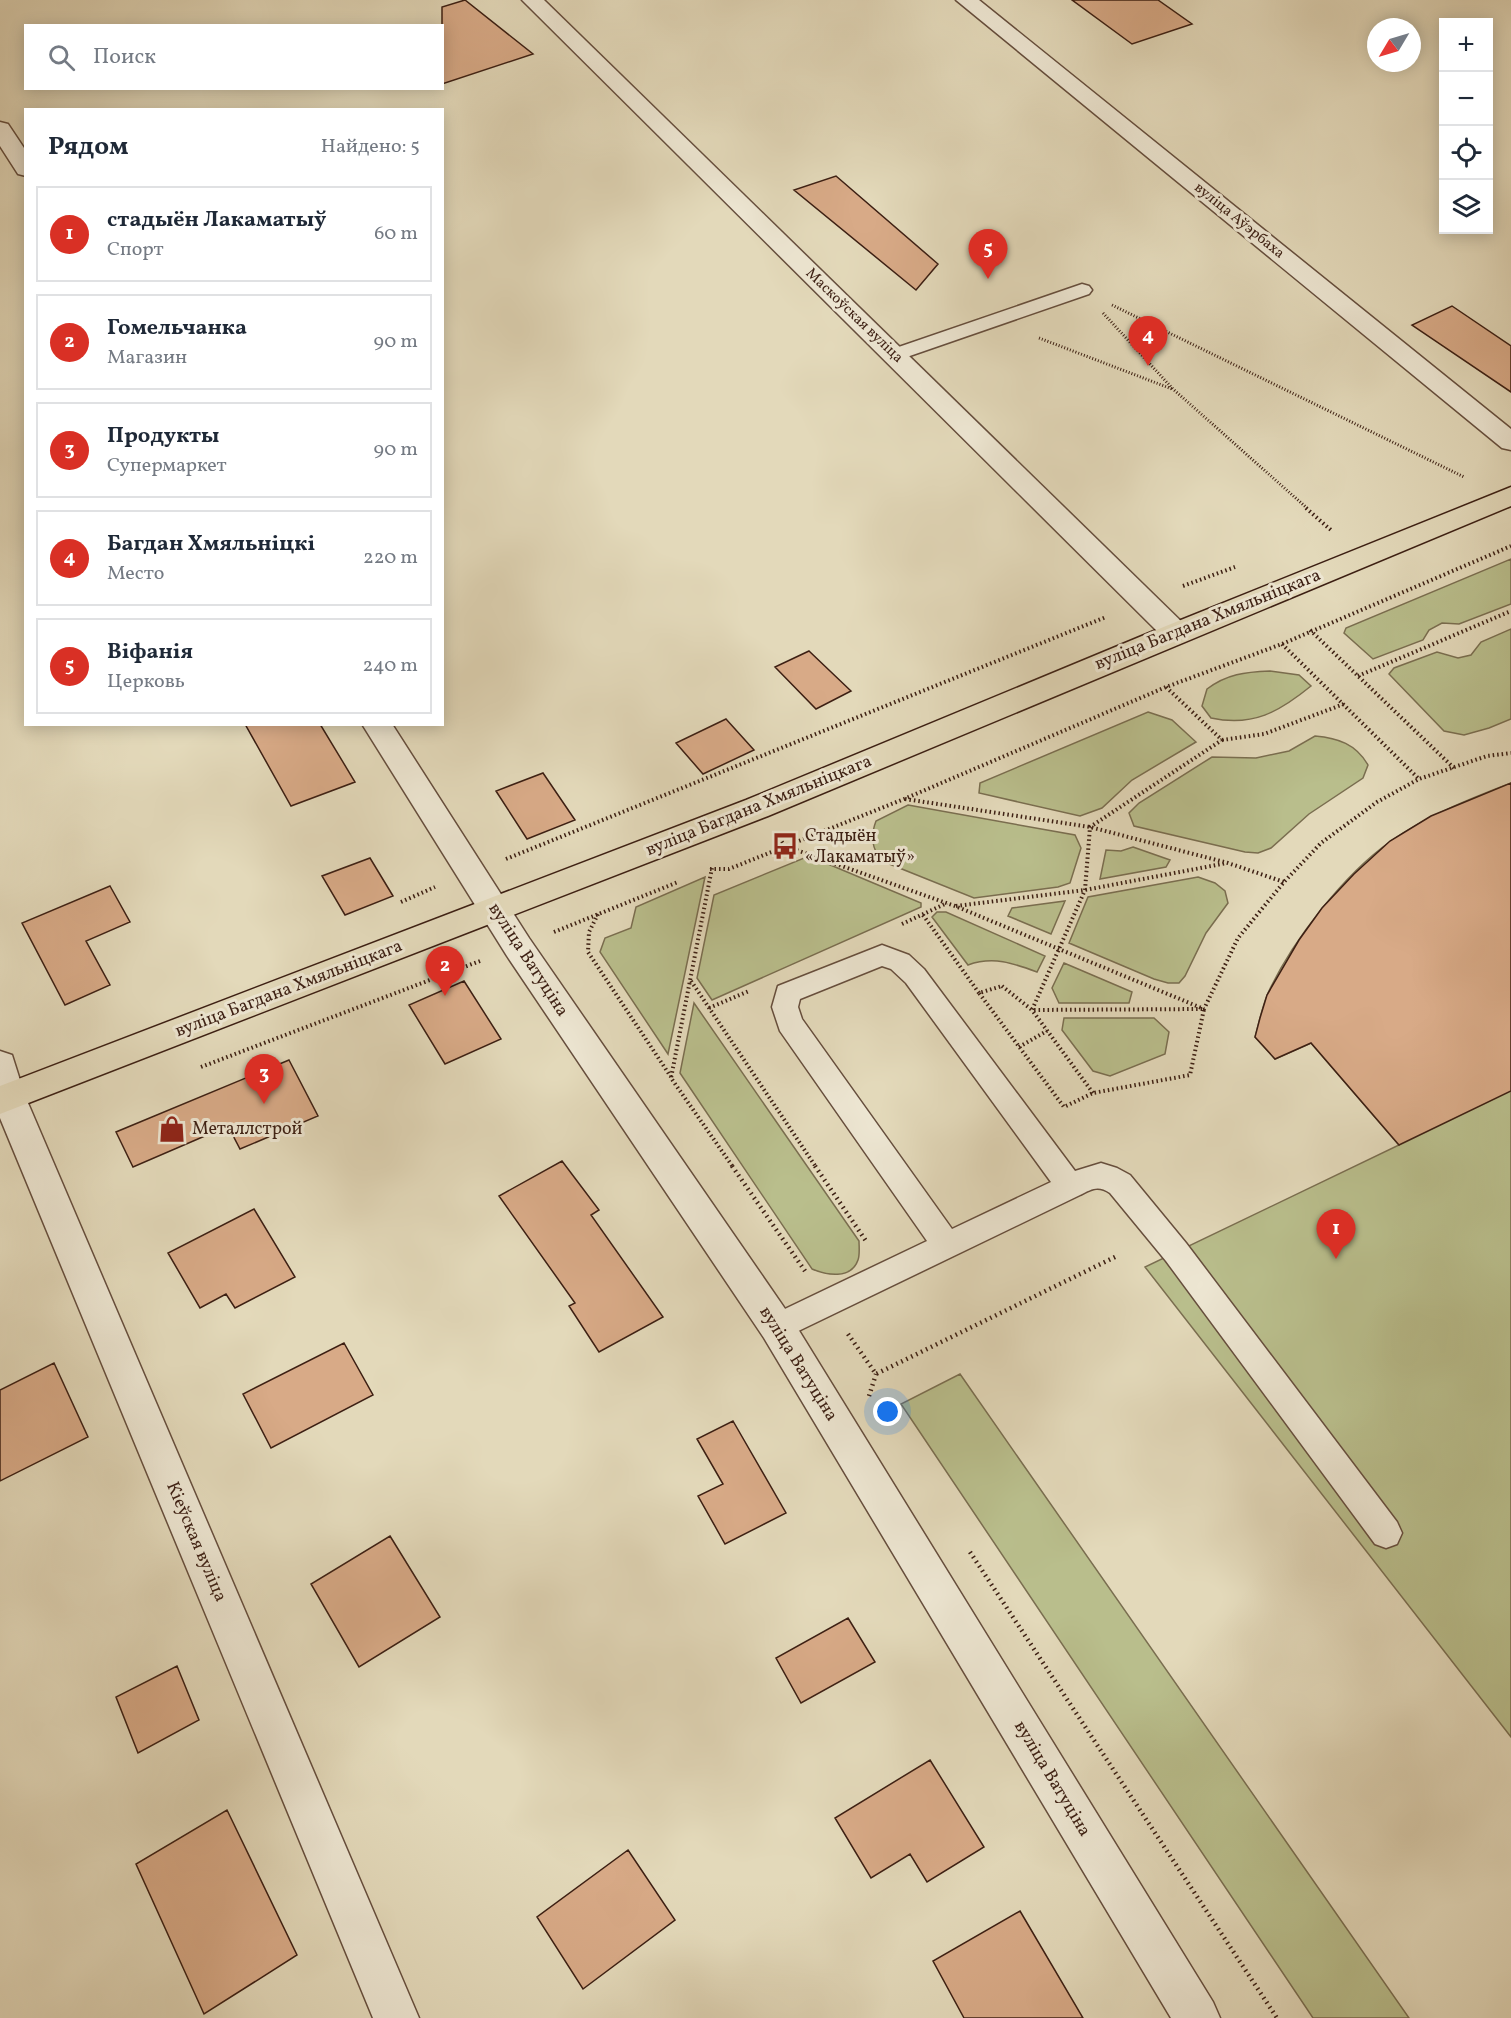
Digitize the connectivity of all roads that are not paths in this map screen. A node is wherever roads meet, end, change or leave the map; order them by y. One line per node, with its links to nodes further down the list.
1 (532, 0): 6 (street, Маскоўская вуліца)
2 (966, 0): 7 (street, вуліца Аўэрбаха)
3 (0, 129): 4 (street)
4 (24, 167)
5 (1082, 290): 6 (lane)
6 (894, 355): 9 (street, Маскоўская вуліца)
7 (1511, 442)
8 (1511, 496): 9 (main road, вуліца Багдана Хмяльніцкага)
9 (1176, 633): 11 (main road, вуліца Багдана Хмяльніцкага)
10 (377, 726): 11 (street, вуліца Ватуціна)
11 (496, 910): 12 (main road, вуліца Багдана Хмяльніцкага); 15 (street, вуліца Ватуціна)
12 (3, 1087): 17 (street, Кіеўская вуліца)
13 (1070, 1186): 14 (lane); 14 (lane); 16 (lane)
14 (947, 1245): 15 (lane)
15 (777, 1327): 18 (street, вуліца Ватуціна)
16 (1386, 1533)
17 (396, 2018)
18 (1197, 2018)

